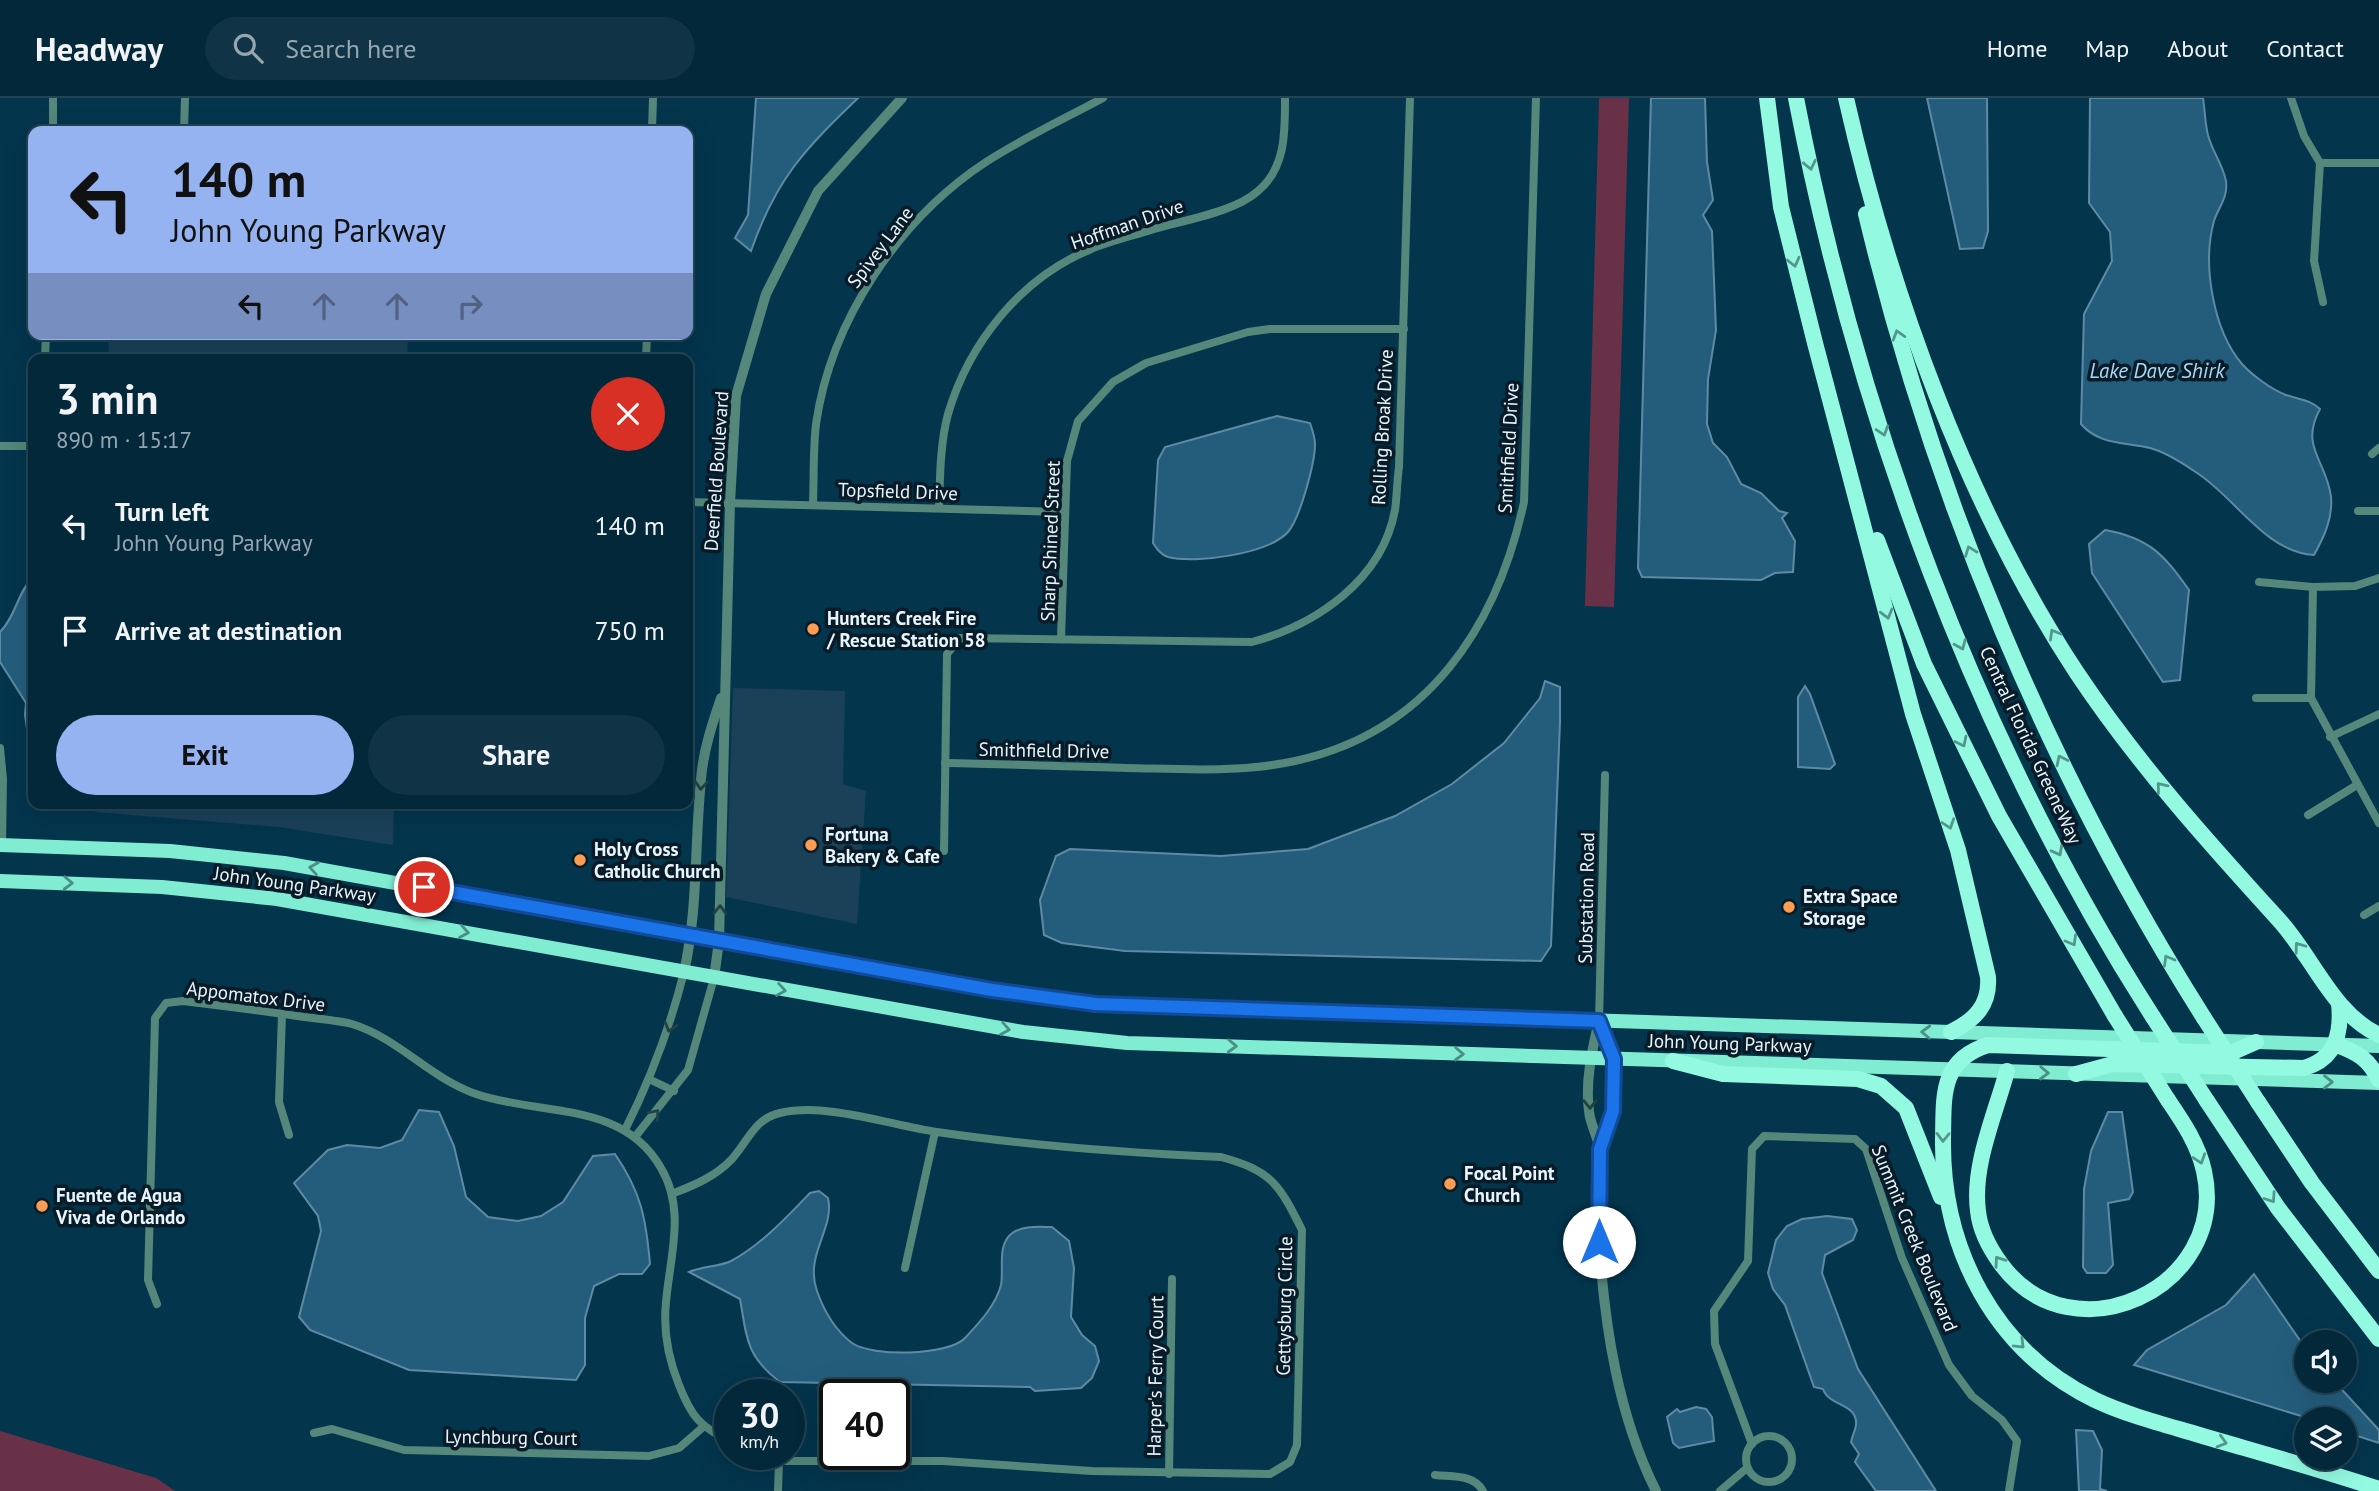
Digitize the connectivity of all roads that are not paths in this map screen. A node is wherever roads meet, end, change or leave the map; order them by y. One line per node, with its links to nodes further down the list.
1 (53, 98): 13 (street)
2 (185, 98): 14 (street)
3 (653, 98): 15 (street)
4 (902, 98): 24 (street, Deerfield Boulevard)
5 (1103, 98): 25 (street, Spivey Lane)
6 (1285, 98): 26 (street, Hoffman Drive)
7 (1410, 98): 19 (street, Rolling Broak Drive)
8 (1536, 98): 40 (street, Smithfield Drive)
9 (1768, 98): 22 (highway, one-way to 22)
10 (1796, 98): 82 (highway, Central Florida GreeneWay, one-way to 82, bridge)
11 (1843, 98): 54 (highway, one-way to 11); 79 (highway, Central Florida GreeneWay, one-way to 11, bridge)
12 (2291, 98): 16 (street)
13 (52, 126)
14 (184, 126)
15 (652, 126)
16 (2320, 163): 17 (street); 18 (street)
17 (2379, 163)
18 (2323, 302)
19 (1404, 329): 29 (street, Sharp Shined Street); 33 (street, Rolling Broak Drive)
20 (0, 446): 21 (street)
21 (28, 446)
22 (1851, 477): 57 (highway, one-way to 57); 66 (highway, one-way to 66, bridge)
23 (693, 502): 24 (street, Topsfield Drive)
24 (730, 503): 25 (street, Topsfield Drive); 34 (street, Deerfield Boulevard)
25 (813, 504): 26 (street, Topsfield Drive)
26 (939, 508): 29 (street, Topsfield Drive)
27 (2358, 511): 28 (street)
28 (2379, 511)
29 (1064, 512): 33 (street, Sharp Shined Street)
30 (2379, 578): 32 (street)
31 (2259, 582): 32 (street)
32 (2313, 587): 36 (street)
33 (1061, 639): 40 (street, Rolling Broak Drive)
34 (724, 685): 50 (street, Deerfield Boulevard, one-way to 50); 51 (street, Deerfield Boulevard, one-way to 34)
35 (2256, 698): 36 (street)
36 (2311, 698): 38 (street)
37 (2379, 714): 38 (street)
38 (2330, 737): 42 (street)
39 (0, 748): 45 (street)
40 (944, 763): 46 (street, Rolling Broak Drive)
41 (1605, 775): 56 (street, Substation Road)
42 (2357, 785): 43 (street); 44 (street)
43 (2308, 815)
44 (2379, 823)
45 (1, 845): 50 (highway, John Young Parkway, one-way to 45)
46 (944, 851)
47 (0, 881): 52 (highway, John Young Parkway, one-way to 52)
48 (2379, 906): 49 (street)
49 (2364, 915)
50 (692, 937): 51 (highway, John Young Parkway); 52 (street, Deerfield Boulevard)
51 (719, 941): 53 (street, Deerfield Boulevard); 56 (highway, John Young Parkway)
52 (684, 972): 53 (highway, John Young Parkway); 68 (street, one-way to 68)
53 (714, 978): 62 (highway, John Young Parkway, one-way to 62); 70 (street)
54 (2339, 1003): 58 (highway); 60 (highway)
55 (282, 1014): 71 (street, Appomatox Drive); 73 (street); 81 (street, Appomatox Drive)
56 (1599, 1021): 57 (highway, John Young Parkway, one-way to 56); 62 (street); 63 (street)
57 (1951, 1032): 59 (highway, John Young Parkway)
58 (2379, 1035)
59 (2256, 1042): 60 (highway, John Young Parkway); 65 (highway)
60 (2337, 1045): 61 (highway, John Young Parkway); 67 (highway); 69 (highway)
61 (2379, 1046)
62 (1591, 1058): 63 (highway, John Young Parkway); 75 (street, one-way to 75)
63 (1614, 1059): 64 (highway, John Young Parkway); 75 (street)
64 (1673, 1061): 65 (highway, John Young Parkway); 77 (highway)
65 (1951, 1070): 66 (highway, John Young Parkway); 77 (highway, one-way to 77)
66 (2007, 1071): 67 (highway, John Young Parkway, one-way to 67)
67 (2076, 1074): 69 (highway, John Young Parkway, one-way to 69)
68 (650, 1080): 70 (street); 71 (street)
69 (2379, 1082)
70 (674, 1091): 74 (street, one-way to 70)
71 (625, 1129): 74 (street)
72 (935, 1132): 76 (street, Gettysburg Circle); 78 (street); 90 (street, Gettysburg Circle)
73 (289, 1135)
74 (635, 1137): 76 (street)
75 (1600, 1149): 96 (street)
76 (674, 1193): 83 (street)
77 (1950, 1221): 93 (highway, one-way to 93)
78 (905, 1268)
79 (2379, 1271)
80 (1172, 1279): 90 (street, Harper's Ferry Court)
81 (157, 1304)
82 (2379, 1339)
83 (702, 1428): 84 (street, Lynchburg Court); 85 (street)
84 (314, 1433)
85 (714, 1434)
86 (1752, 1444): 88 (street); 92 (street); 99 (street, Summit Creek Boulevard)
87 (805, 1461): 90 (street, Gettysburg Circle)
88 (1747, 1468): 92 (street); 97 (street)
89 (779, 1470): 94 (street)
90 (1169, 1474)
91 (1435, 1475): 95 (street)
92 (1768, 1483): 98 (street)
93 (2379, 1489)
94 (778, 1491)
95 (1483, 1491)
96 (1656, 1491)
97 (1720, 1491)
98 (1774, 1491)
99 (2009, 1491)

